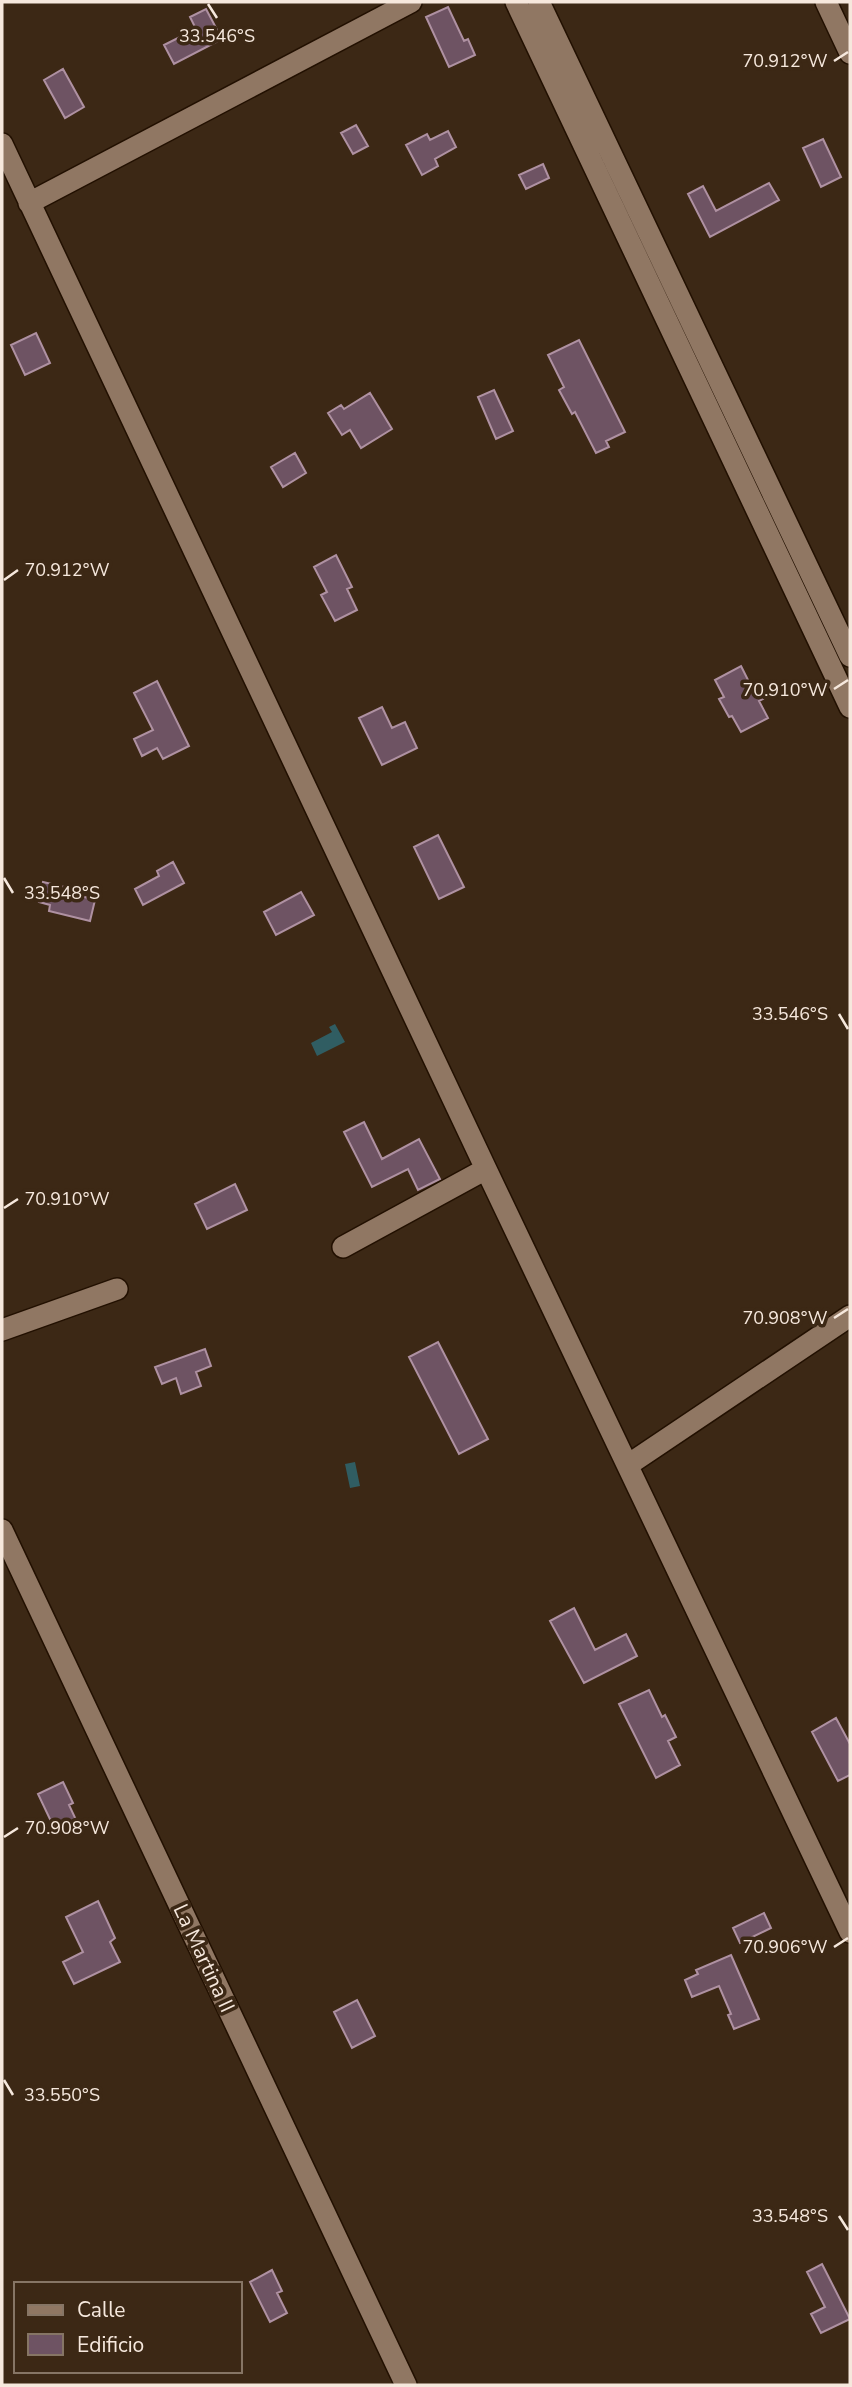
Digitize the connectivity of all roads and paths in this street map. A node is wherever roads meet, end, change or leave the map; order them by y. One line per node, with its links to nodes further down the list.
1 (411, 2): 7 (street)
2 (516, 2): 9 (street)
3 (539, 2): 8 (street)
4 (826, 2): 5 (street)
5 (850, 53)
6 (2, 144): 7 (street)
7 (29, 203): 10 (street)
8 (850, 656)
9 (850, 707)
10 (486, 1169): 11 (street); 15 (street)
11 (343, 1247)
12 (117, 1289): 14 (street)
13 (850, 1316): 15 (street)
14 (2, 1330)
15 (628, 1465): 17 (street)
16 (2, 1530): 18 (street, La Martina II)
17 (850, 1932)
18 (406, 2385)

